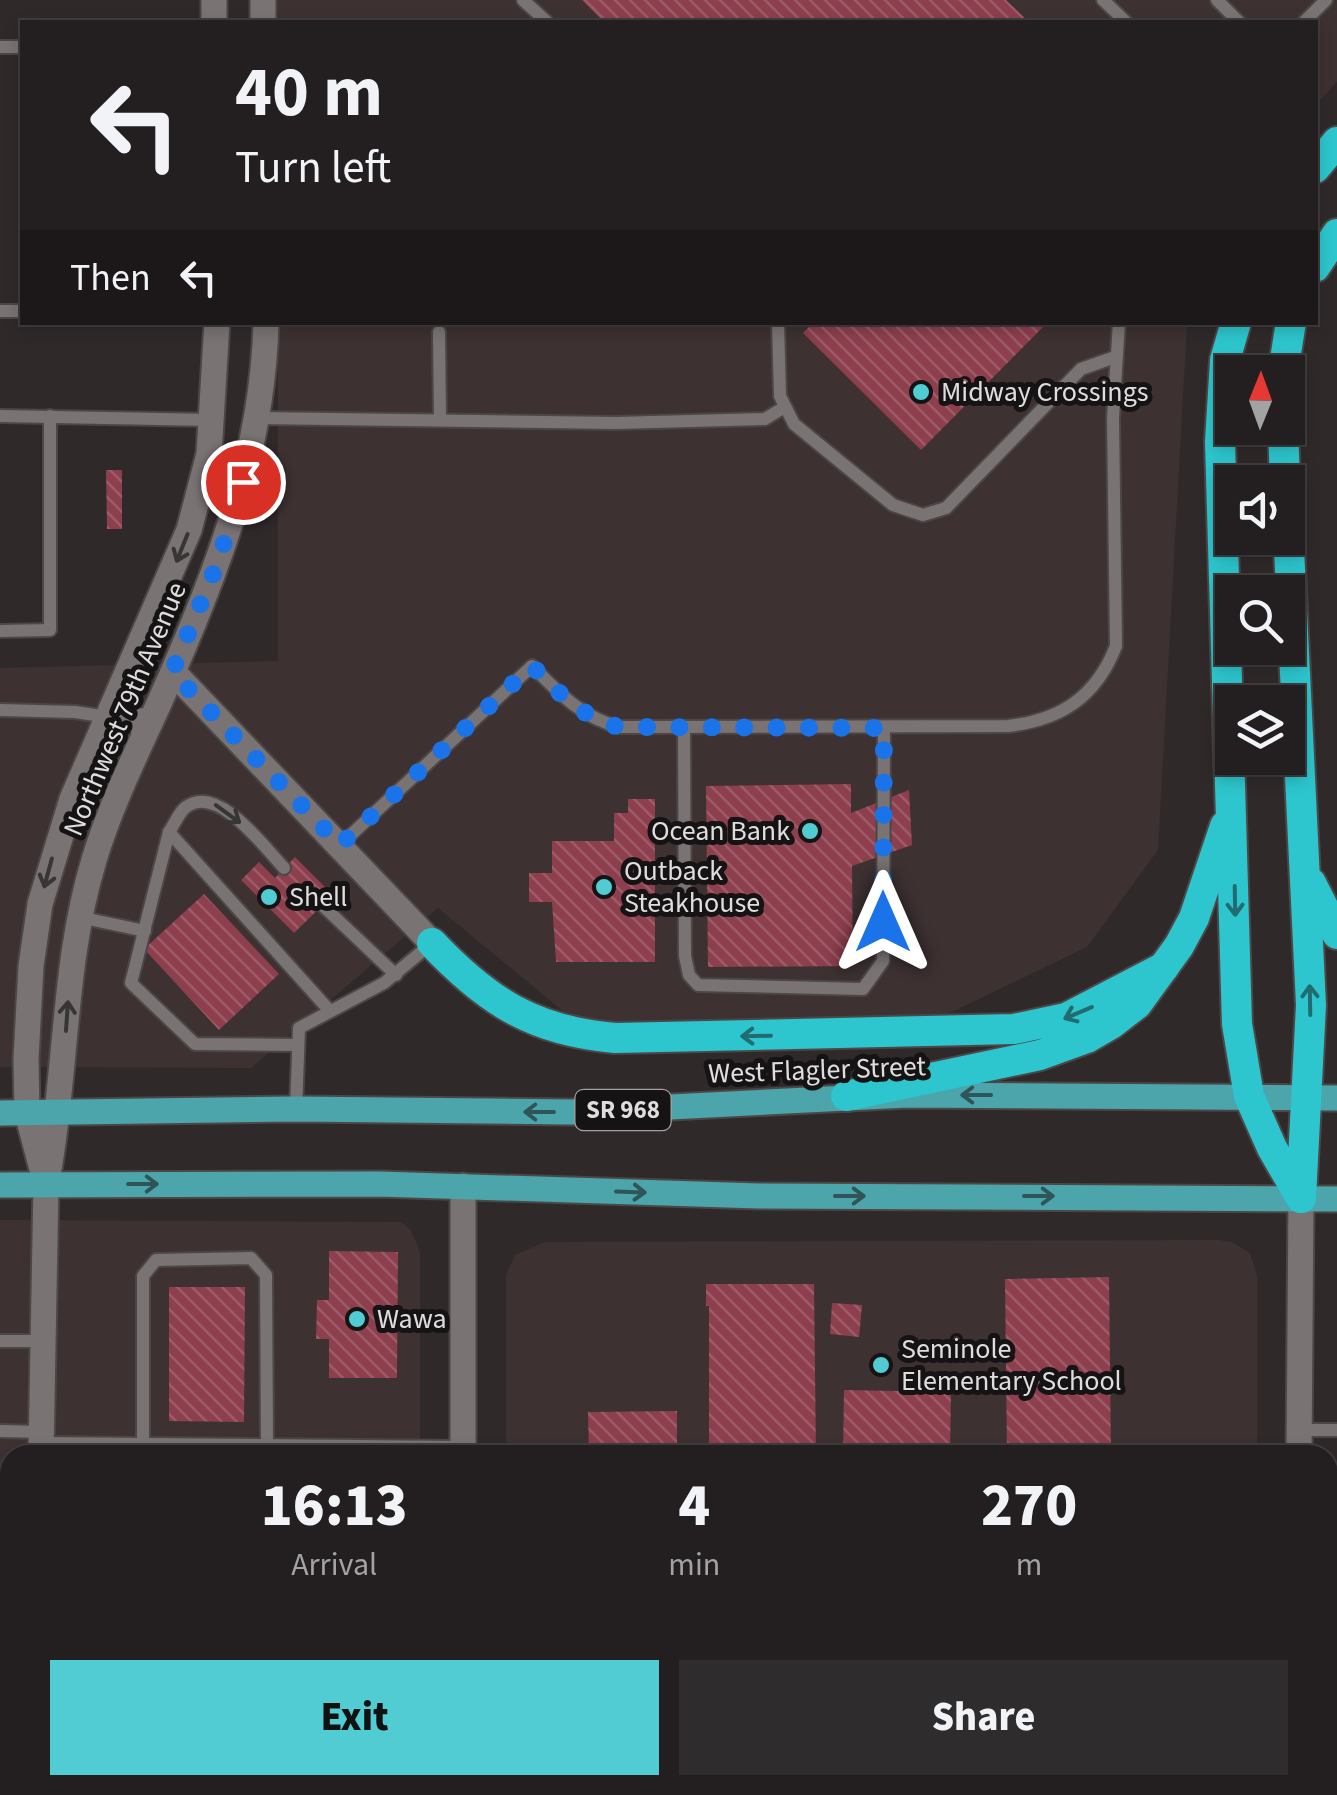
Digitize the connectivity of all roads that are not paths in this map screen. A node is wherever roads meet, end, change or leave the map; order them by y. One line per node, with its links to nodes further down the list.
1 (523, 0): 5 (lane)
2 (1103, 0): 6 (lane)
3 (1217, 0): 7 (lane)
4 (1326, 0): 8 (lane)
5 (544, 20)
6 (1124, 20)
7 (1237, 20)
8 (1306, 20)
9 (1337, 142): 10 (highway)
10 (1318, 164)
11 (1337, 234): 12 (highway)
12 (1318, 262)
13 (217, 325): 27 (street, Northwest 79th Avenue)
14 (266, 325): 25 (street, Northwest 79th Avenue)
15 (778, 325): 22 (lane)
16 (1119, 325): 21 (lane)
17 (1235, 325): 36 (highway)
18 (1291, 325): 20 (highway)
19 (439, 332): 26 (lane)
20 (1286, 355)
21 (1115, 357): 22 (lane); 35 (lane)
22 (783, 408): 26 (lane)
23 (0, 416): 24 (lane)
24 (50, 416): 27 (lane); 29 (lane)
25 (258, 418): 26 (lane); 30 (street, Northwest 79th Avenue)
26 (440, 419)
27 (213, 420): 32 (street, Northwest 79th Avenue, one-way to 32)
28 (1289, 555): 40 (highway)
29 (0, 631)
30 (172, 672): 33 (street, Northwest 79th Avenue); 38 (street)
31 (0, 710): 32 (lane)
32 (108, 716): 33 (street); 54 (street, Northwest 79th Avenue, one-way to 54)
33 (150, 722): 42 (street, Northwest 79th Avenue)
34 (684, 727): 35 (lane); 35 (lane); 38 (lane)
35 (884, 728)
36 (1232, 804): 46 (highway); 51 (highway, one-way to 51)
37 (169, 832): 39 (lane, one-way to 39); 43 (lane); 48 (lane)
38 (340, 845): 45 (street)
39 (284, 868)
40 (1306, 873): 44 (highway); 52 (highway, one-way to 40)
41 (322, 905): 47 (lane)
42 (79, 917): 43 (lane); 55 (street, Northwest 79th Avenue, one-way to 42)
43 (145, 932): 49 (lane)
44 (1337, 934)
45 (432, 942): 46 (highway, one-way to 45); 47 (lane)
46 (1164, 967): 50 (highway)
47 (396, 975): 48 (lane)
48 (330, 1010): 49 (lane)
49 (298, 1045): 53 (lane)
50 (846, 1096): 51 (main road, West Flagler Street / SR 968, one-way to 50); 53 (main road, West Flagler Street / SR 968, one-way to 53)
51 (1249, 1096): 52 (main road, West Flagler Street / SR 968); 60 (highway)
52 (1322, 1098): 60 (highway)
53 (296, 1110): 55 (main road, West Flagler Street / SR 968)
54 (27, 1113): 55 (main road, West Flagler Street / SR 968); 56 (main road, West Flagler Street / SR 968); 58 (street, Northwest 79th Avenue)
55 (59, 1113): 58 (street, Northwest 79th Avenue)
56 (0, 1114)
57 (0, 1184): 58 (main road)
58 (46, 1184): 59 (main road, one-way to 59); 63 (street)
59 (464, 1186): 60 (main road, one-way to 60); 71 (street)
60 (1301, 1198): 61 (main road); 66 (street)
61 (1337, 1199)
62 (0, 1341): 63 (lane)
63 (44, 1341): 67 (street)
64 (1337, 1430): 66 (lane)
65 (0, 1431): 67 (lane)
66 (1299, 1442)
67 (42, 1443): 68 (lane)
68 (143, 1444): 69 (lane); 69 (lane)
69 (267, 1444): 70 (lane)
70 (295, 1445)
71 (463, 1445)

